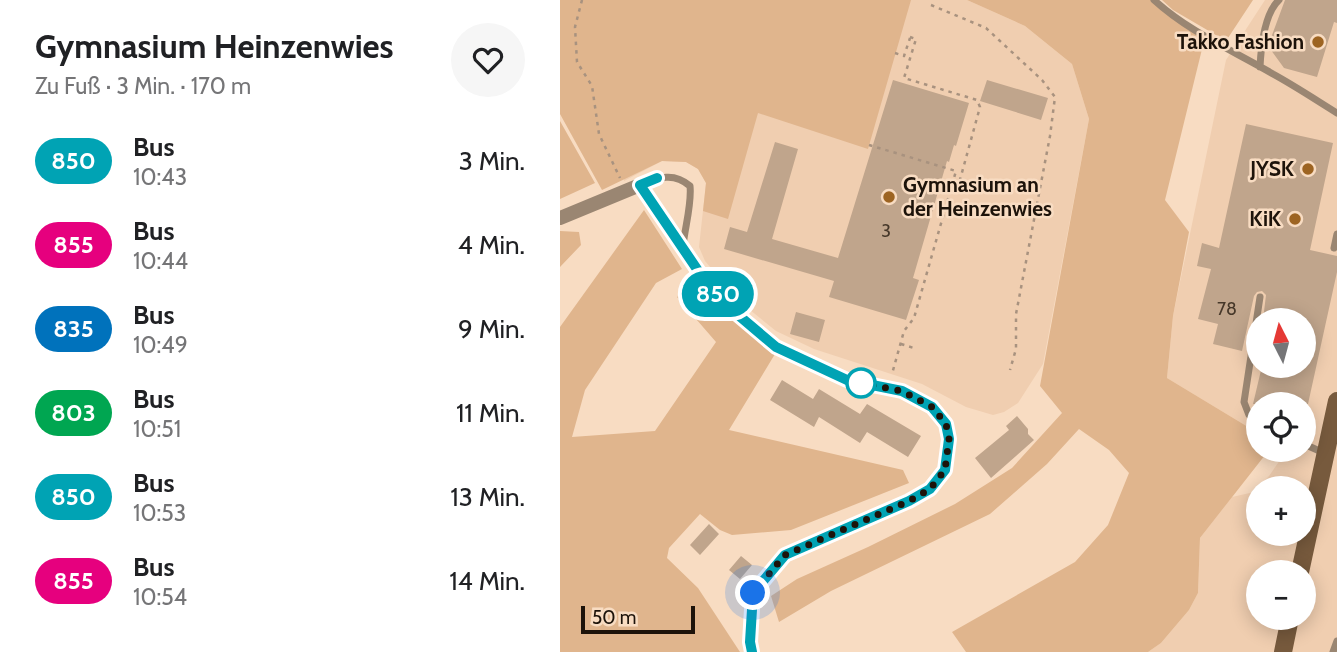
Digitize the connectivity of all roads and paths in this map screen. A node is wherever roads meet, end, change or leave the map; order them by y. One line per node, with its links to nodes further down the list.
1 (582, 0): 11 (path)
2 (1154, 0): 6 (lane)
3 (1279, 0): 6 (lane)
4 (932, 5): 19 (path)
5 (895, 53): 10 (path)
6 (1260, 67): 7 (lane)
7 (1337, 113)
8 (869, 145): 10 (path)
9 (640, 185): 11 (street); 14 (street); 14 (lane)
10 (952, 185): 17 (path)
11 (626, 190): 12 (street)
12 (560, 218)
13 (1337, 234): 15 (lane)
14 (683, 246): 20 (street)
15 (1334, 248)
16 (1260, 297): 22 (lane)
17 (901, 344): 18 (path); 20 (path)
18 (918, 349)
19 (1010, 370)
20 (888, 388): 28 (street)
21 (1337, 401): 24 (main road)
22 (1246, 408)
23 (1316, 449): 24 (lane)
24 (1325, 453): 25 (main road)
25 (1303, 560)
26 (1288, 630): 29 (main road)
27 (1337, 641): 30 (lane)
28 (752, 652)
29 (1283, 652)
30 (1333, 652)

